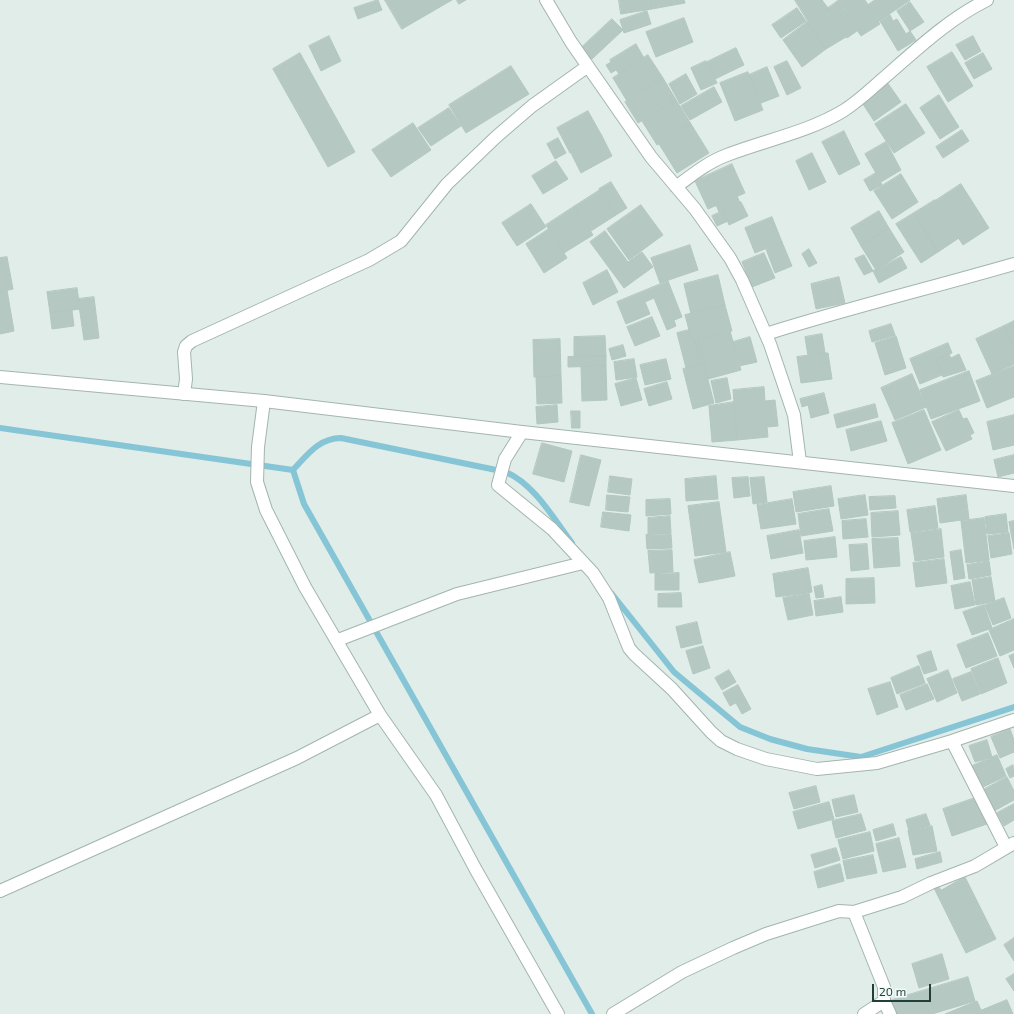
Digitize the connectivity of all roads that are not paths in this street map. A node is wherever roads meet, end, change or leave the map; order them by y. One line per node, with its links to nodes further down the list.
1 (546, 0): 3 (street)
2 (987, 0): 4 (street)
3 (588, 66): 4 (street); 8 (street)
4 (676, 187): 6 (street)
5 (1014, 264): 6 (street)
6 (766, 334): 11 (street)
7 (0, 377): 8 (street)
8 (184, 394): 9 (street)
9 (264, 401): 10 (street); 14 (street)
10 (522, 432): 11 (street); 13 (street)
11 (800, 462): 12 (street)
12 (1014, 486)
13 (583, 563): 14 (street); 17 (street)
14 (343, 638): 15 (street)
15 (380, 715): 19 (street); 22 (street)
16 (1014, 720): 17 (street)
17 (952, 741): 18 (street)
18 (1010, 845): 20 (street)
19 (0, 891)
20 (854, 912): 21 (street); 23 (street)
21 (884, 1001): 24 (street); 25 (street)
22 (558, 1014)
23 (613, 1014)
24 (864, 1014)
25 (890, 1014)

